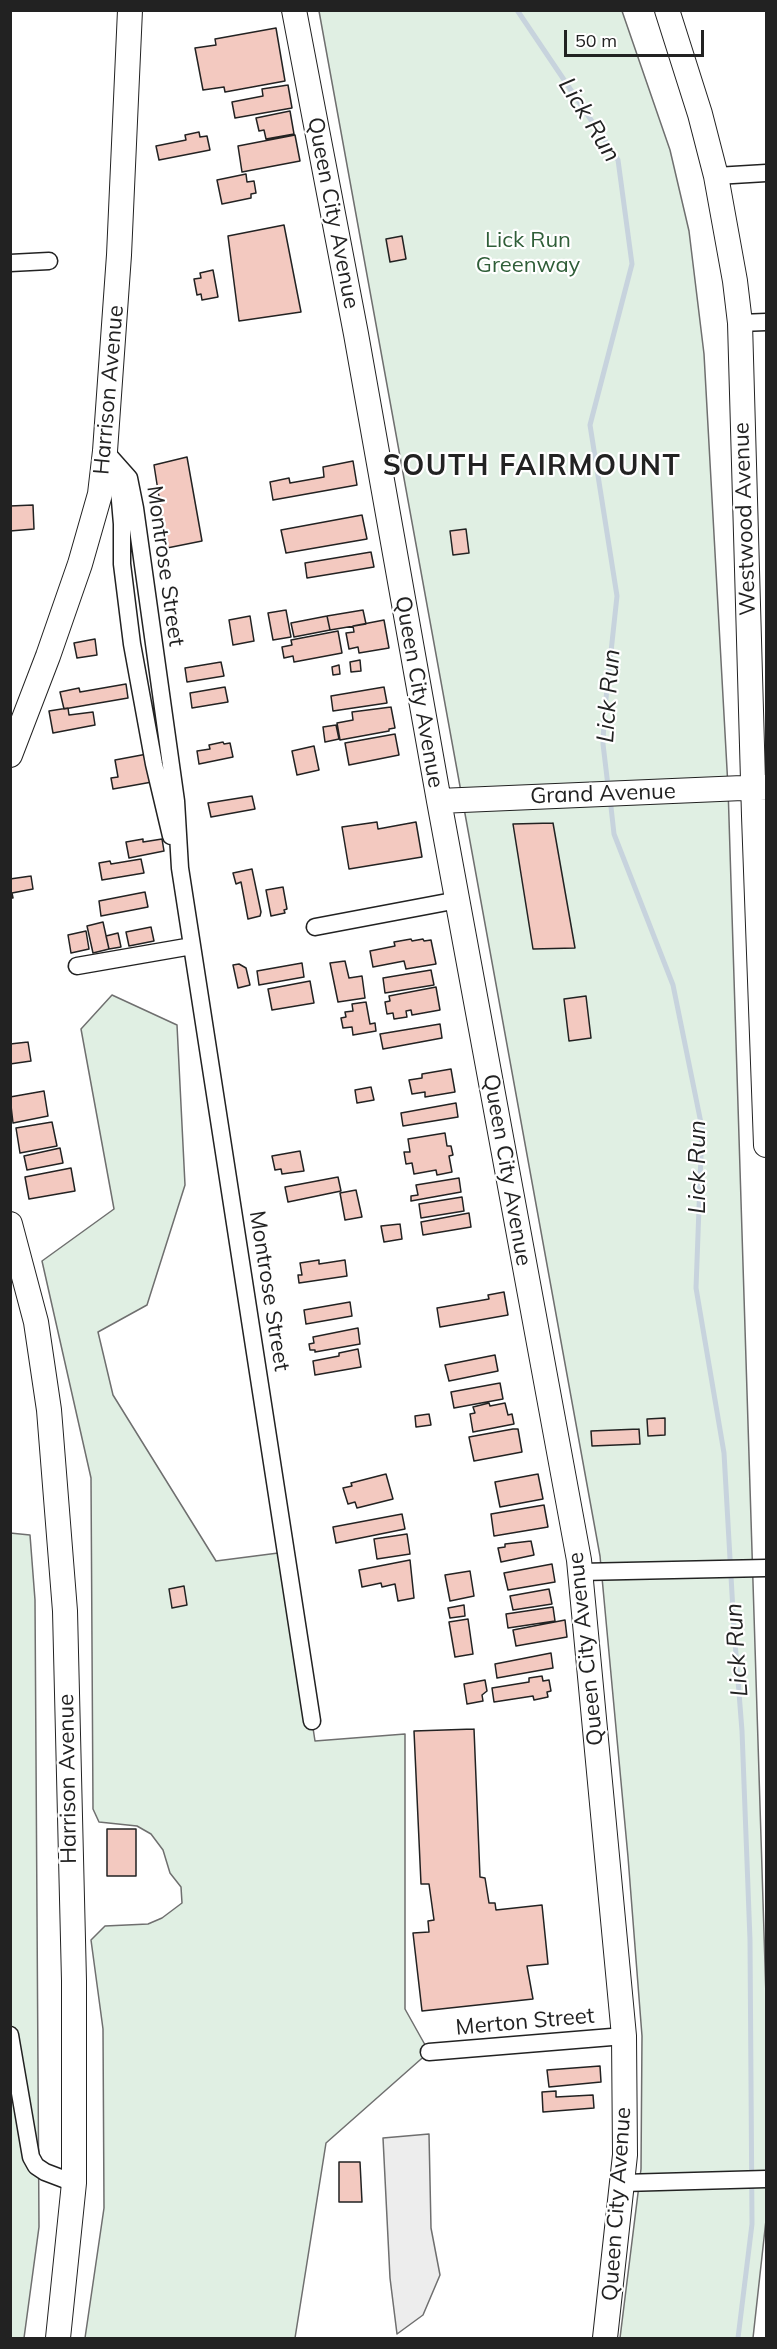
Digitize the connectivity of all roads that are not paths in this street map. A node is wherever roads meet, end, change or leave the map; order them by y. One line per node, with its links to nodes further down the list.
1 (130, 10): 10 (main road, Harrison Avenue)
2 (294, 10): 13 (main road, Queen City Avenue)
3 (667, 10): 5 (main road, Westwood Avenue)
4 (766, 173): 5 (street)
5 (716, 176): 8 (main road, Westwood Avenue)
6 (49, 261): 7 (street)
7 (10, 263)
8 (740, 322): 9 (street); 12 (main road, Westwood Avenue)
9 (766, 322)
10 (105, 451): 11 (main road, Harrison Avenue); 16 (street, Montrose Street)
11 (10, 755)
12 (760, 788): 13 (main road, Grand Avenue); 18 (main road, Westwood Avenue)
13 (439, 801): 14 (main road, Queen City Avenue)
14 (458, 900): 15 (street); 21 (main road, Queen City Avenue)
15 (315, 927)
16 (192, 946): 17 (street); 22 (street, Montrose Street)
17 (77, 966)
18 (766, 1145)
19 (10, 1224): 27 (main road, Harrison Avenue)
20 (766, 1568): 21 (street)
21 (580, 1572): 24 (main road, Queen City Avenue)
22 (312, 1720)
23 (10, 2035): 27 (street)
24 (624, 2036): 25 (street, Merton Street); 28 (main road, Queen City Avenue)
25 (429, 2052)
26 (764, 2179): 28 (street)
27 (74, 2183): 29 (main road, Harrison Avenue)
28 (623, 2183): 30 (main road, Queen City Avenue)
29 (58, 2338)
30 (606, 2338)

